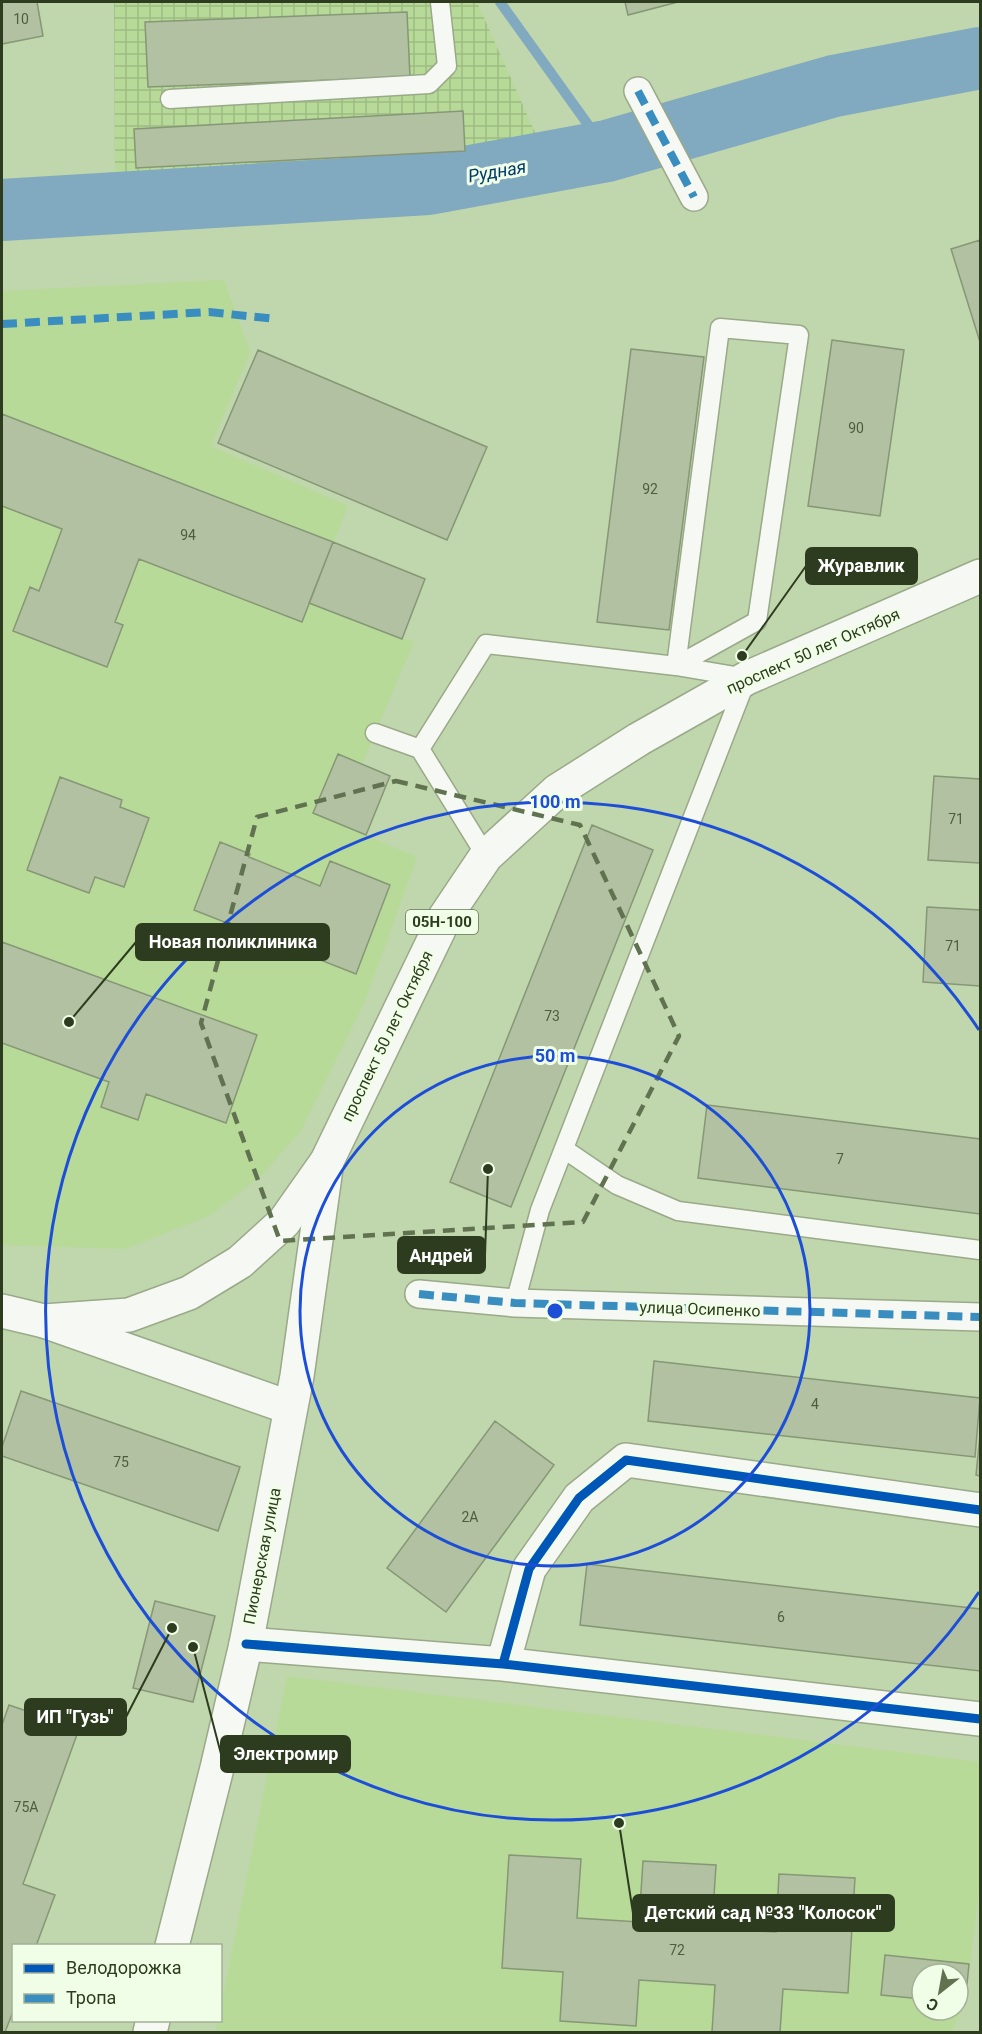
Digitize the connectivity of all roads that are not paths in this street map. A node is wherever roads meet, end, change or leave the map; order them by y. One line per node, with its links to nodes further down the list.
1 (440, 2): 3 (lane)
2 (638, 91): 4 (street)
3 (170, 99)
4 (694, 197)
5 (981, 576): 7 (main road, проспект 50 лет Октября / 05Н-100)
6 (676, 666): 6 (lane); 7 (lane); 9 (lane)
7 (747, 678): 10 (main road, проспект 50 лет Октября / 05Н-100); 11 (lane)
8 (375, 733): 9 (lane)
9 (420, 749): 10 (lane)
10 (486, 856): 12 (main road, проспект 50 лет Октября / 05Н-100)
11 (564, 1149): 13 (lane); 15 (lane)
12 (327, 1161): 18 (main road, проспект 50 лет Октября / 05Н-100); 19 (main road, Пионерская улица)
13 (981, 1250)
14 (419, 1294): 15 (street, улица Осипенко)
15 (515, 1303): 17 (street, улица Осипенко)
16 (2, 1311): 18 (main road, проспект 50 лет Октября / 05Н-100)
17 (981, 1317)
18 (44, 1321): 19 (main road)
19 (291, 1408): 21 (main road, Пионерская улица)
20 (981, 1510): 22 (main road)
21 (246, 1644): 22 (main road); 24 (main road, Пионерская улица)
22 (503, 1664): 23 (main road)
23 (981, 1719)
24 (173, 1944)

